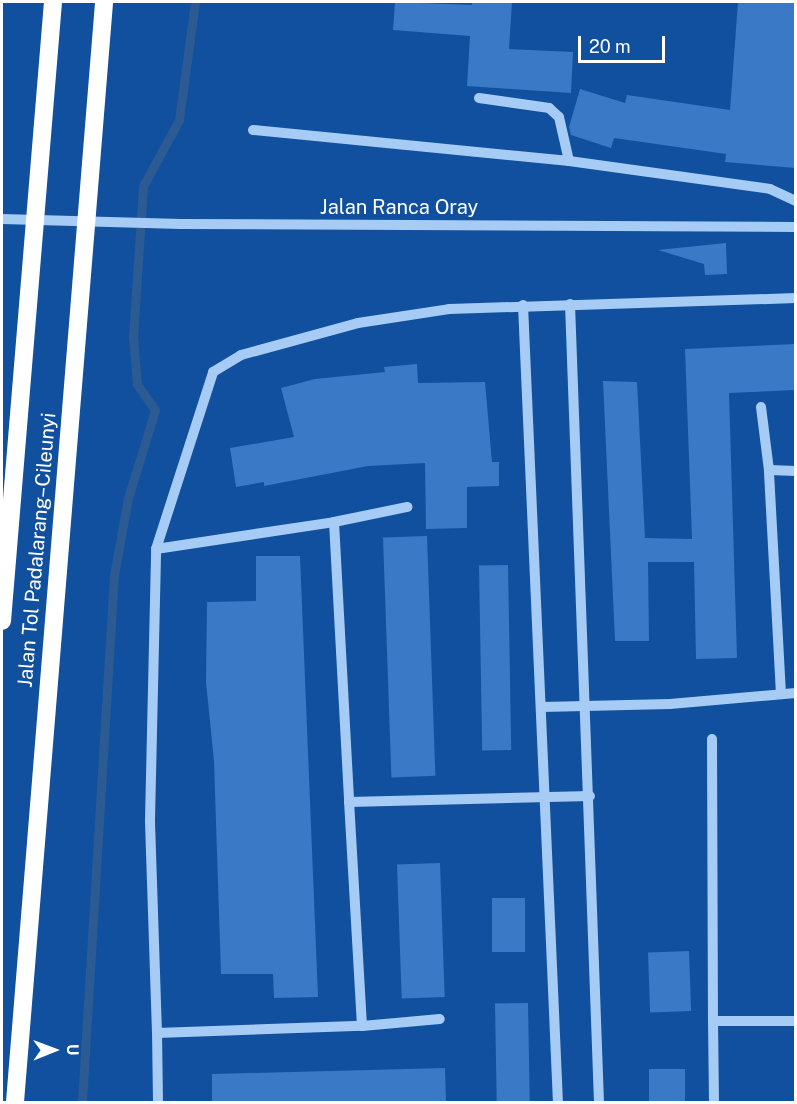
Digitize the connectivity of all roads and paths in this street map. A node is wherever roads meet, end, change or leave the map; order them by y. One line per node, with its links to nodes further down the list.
1 (53, 2): 18 (highway, Jalan Tol Padalarang–Cileunyi)
2 (104, 2): 32 (highway, Jalan Tol Padalarang–Cileunyi)
3 (479, 98): 5 (street)
4 (253, 130): 5 (street)
5 (569, 161): 6 (street)
6 (795, 201)
7 (2, 219): 8 (street, Jalan Ranca Oray)
8 (795, 227)
9 (795, 298): 10 (street)
10 (570, 304): 11 (street); 21 (street)
11 (523, 305): 17 (street); 22 (street)
12 (761, 407): 13 (street)
13 (769, 470): 14 (street); 20 (street)
14 (795, 471)
15 (407, 507): 16 (street)
16 (334, 522): 17 (street); 26 (street)
17 (156, 549): 31 (street)
18 (2, 621)
19 (795, 693): 20 (street)
20 (781, 694): 21 (street)
21 (586, 706): 22 (street); 24 (street)
22 (542, 707): 25 (street)
23 (712, 739): 28 (street)
24 (590, 796): 25 (street); 35 (street)
25 (542, 797): 26 (street); 34 (street)
26 (349, 802): 30 (street)
27 (440, 1019): 30 (street)
28 (713, 1021): 29 (street); 36 (street)
29 (795, 1021)
30 (362, 1026): 31 (street)
31 (157, 1033): 33 (street)
32 (15, 1102)
33 (158, 1102)
34 (558, 1102)
35 (598, 1102)
36 (714, 1102)

